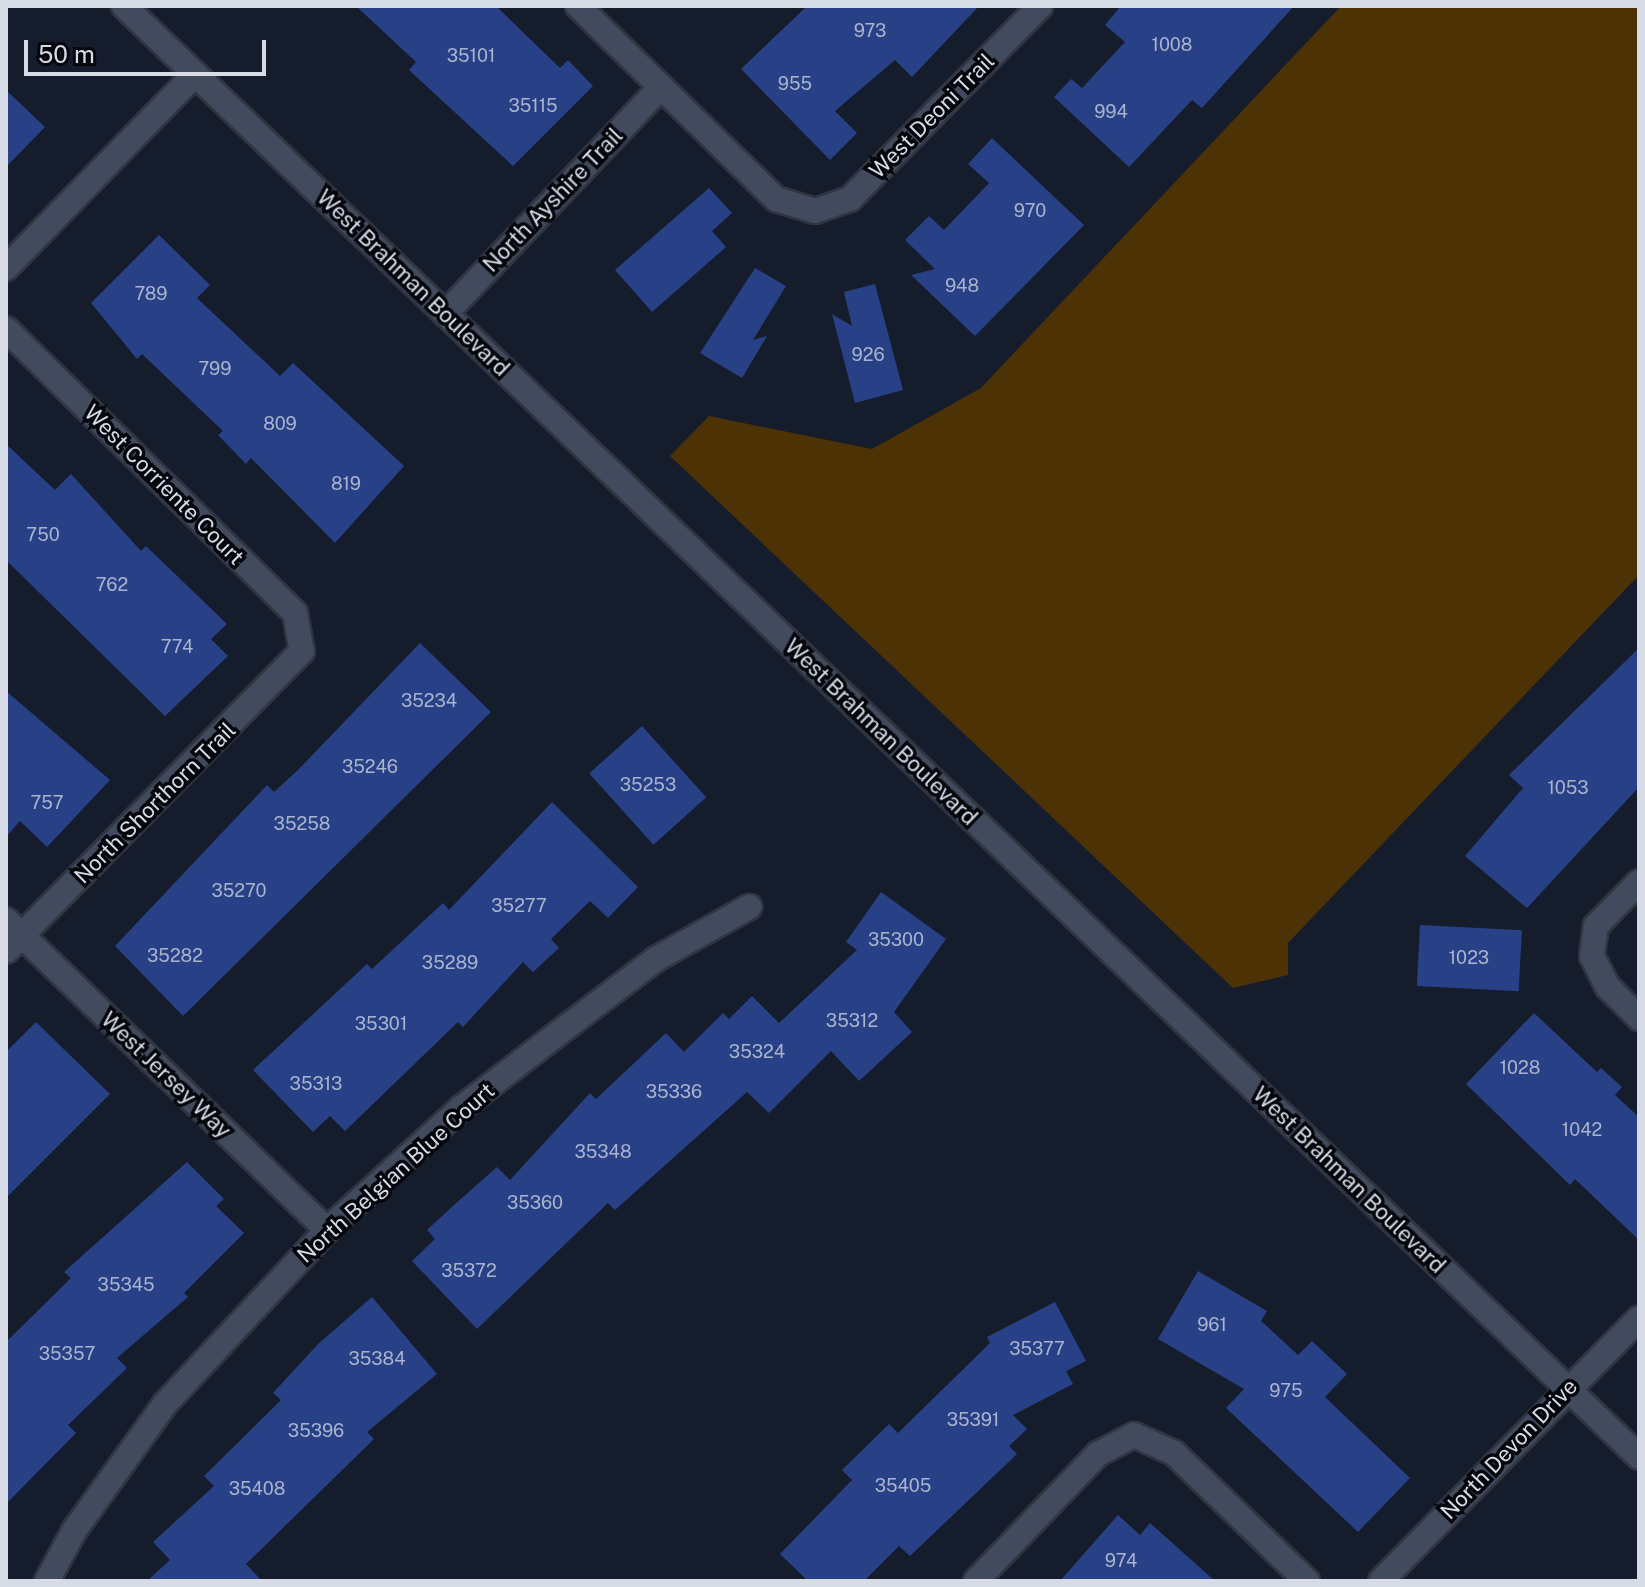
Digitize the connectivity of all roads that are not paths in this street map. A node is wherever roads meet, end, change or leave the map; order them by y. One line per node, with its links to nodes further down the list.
1 (124, 6): 4 (street, West Brahman Boulevard)
2 (578, 6): 5 (street)
3 (1040, 6): 5 (street, West Deoni Trail)
4 (195, 74): 6 (street); 7 (street, West Brahman Boulevard)
5 (661, 87): 7 (street, North Ayshire Trail)
6 (6, 268)
7 (445, 314): 16 (street, West Brahman Boulevard)
8 (6, 329): 9 (street, West Corriente Court)
9 (302, 651): 12 (street, North Shorthorn Trail)
10 (1639, 882): 13 (street)
11 (749, 907): 14 (street, North Belgian Blue Court)
12 (11, 936): 14 (street, West Jersey Way)
13 (1639, 1018)
14 (327, 1230): 18 (street, North Belgian Blue Court)
15 (1639, 1318): 16 (street, North Devon Drive)
16 (1567, 1390): 17 (street, West Brahman Boulevard); 21 (street, North Devon Drive)
17 (1639, 1457)
18 (47, 1581)
19 (976, 1581): 20 (street)
20 (1307, 1581)
21 (1381, 1581)

